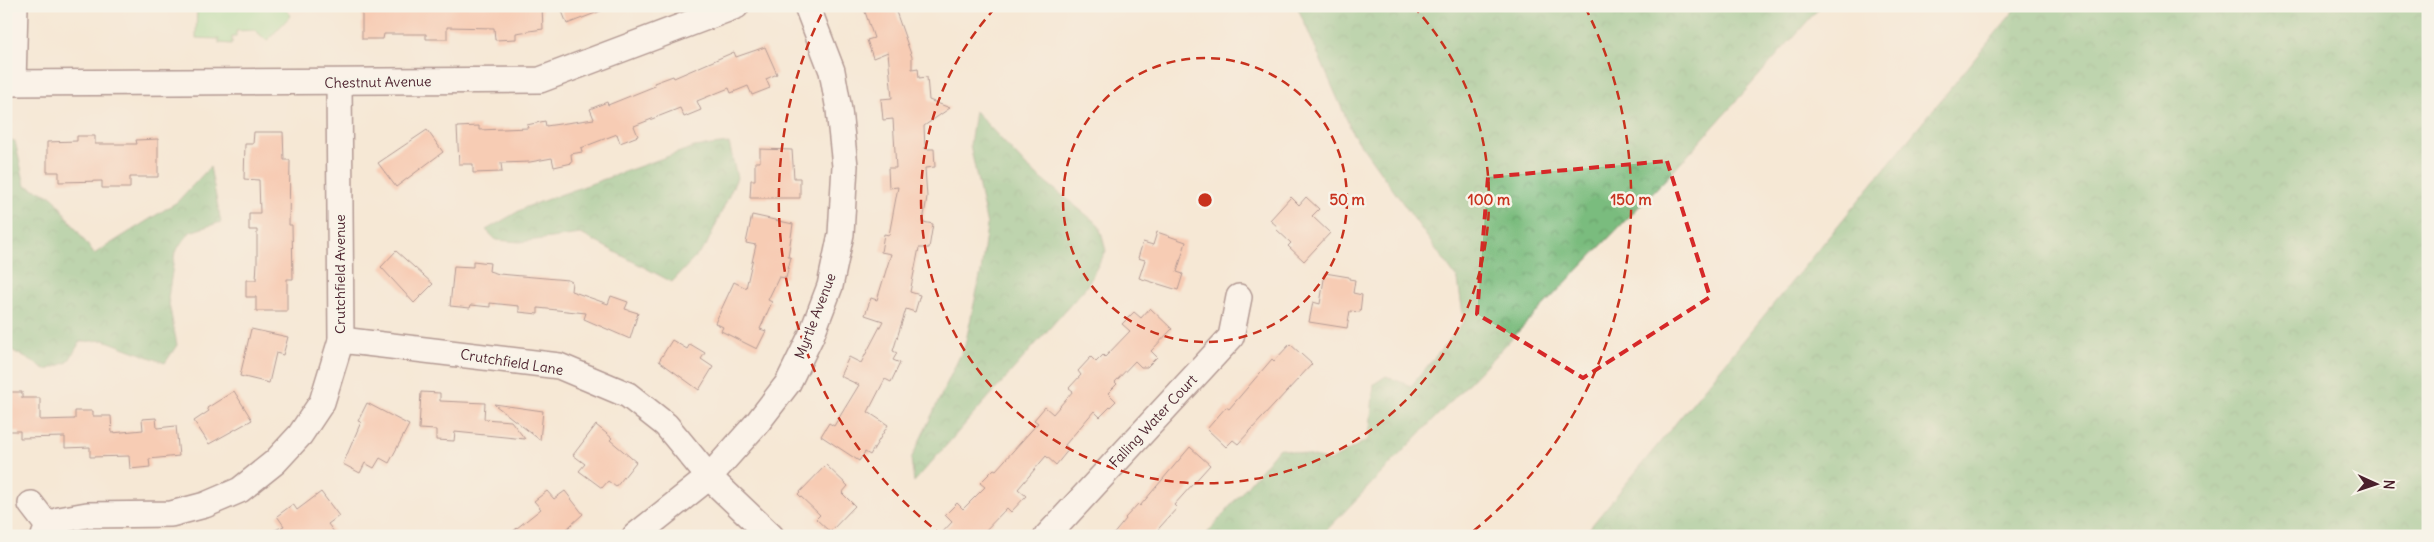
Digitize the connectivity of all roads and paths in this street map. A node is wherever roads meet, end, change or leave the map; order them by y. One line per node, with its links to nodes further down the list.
1 (15, 6): 5 (street)
2 (736, 6): 4 (street, Chestnut Avenue)
3 (806, 6): 8 (street, Myrtle Avenue)
4 (339, 82): 5 (street, Chestnut Avenue); 7 (street, Crutchfield Avenue)
5 (10, 83)
6 (1239, 297): 13 (street, Falling Water Court)
7 (341, 340): 8 (street, Crutchfield Lane); 10 (street, Crutchfield Avenue)
8 (709, 477): 11 (street, Myrtle Avenue); 12 (street, Crutchfield Lane)
9 (30, 504): 10 (street)
10 (46, 531)
11 (635, 536)
12 (771, 536)
13 (1047, 536)

